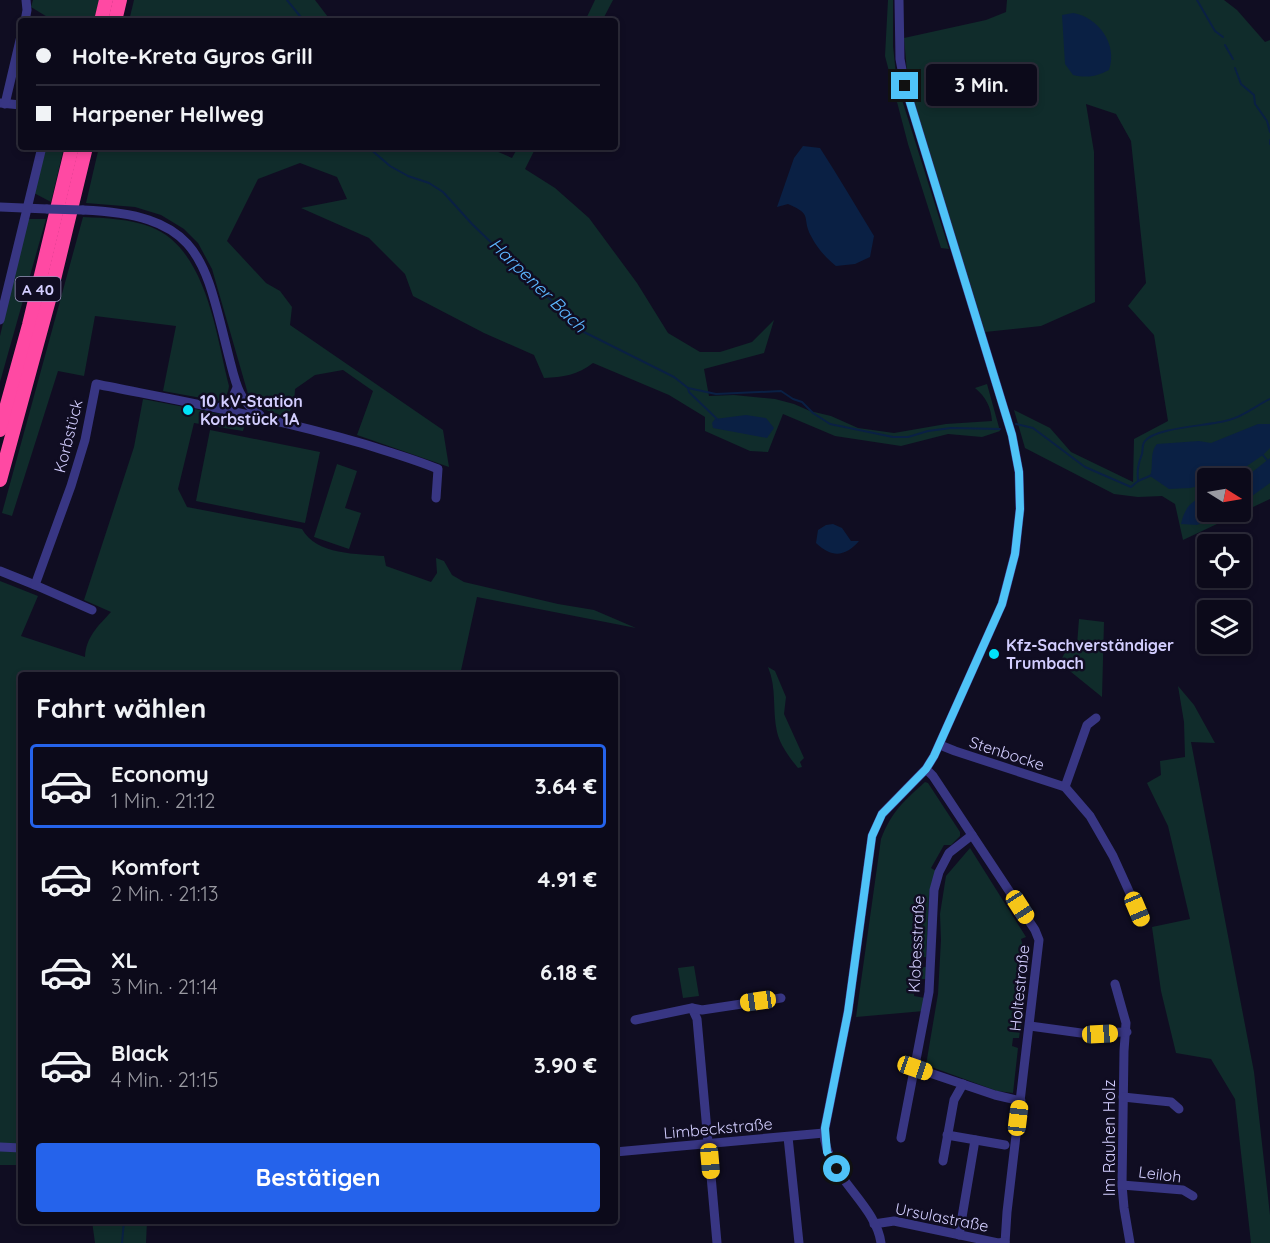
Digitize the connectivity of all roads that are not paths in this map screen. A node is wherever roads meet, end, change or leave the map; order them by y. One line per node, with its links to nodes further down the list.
1 (26, 0): 5 (street)
2 (106, 0): 6 (highway)
3 (120, 0): 7 (highway)
4 (899, 0): 27 (street)
5 (26, 18)
6 (102, 18)
7 (116, 18)
8 (18, 47): 9 (street)
9 (3, 103): 10 (street)
10 (18, 105)
11 (41, 150): 15 (street)
12 (71, 150): 20 (highway, A 40)
13 (85, 150): 21 (highway, A 40)
14 (0, 207): 15 (street)
15 (27, 208): 16 (street); 17 (street, bridge)
16 (0, 320)
17 (237, 388): 18 (street); 19 (street)
18 (219, 408): 19 (street, Korbstück); 24 (street, Korbstück)
19 (261, 417): 22 (street, Korbstück)
20 (0, 430)
21 (0, 480)
22 (436, 498)
23 (0, 571): 24 (street)
24 (35, 585): 25 (street)
25 (92, 610)
26 (1096, 718): 29 (street)
27 (940, 745): 28 (street); 29 (street, Stenbocke)
28 (926, 769): 30 (street, Holtestraße); 43 (street)
29 (1065, 787): 31 (street)
30 (972, 835): 36 (street, Holtestraße); 38 (street, Klobesstraße)
31 (1143, 922)
32 (1115, 984): 37 (street, Im Rauhen Holz)
33 (781, 998): 34 (street)
34 (692, 1008): 35 (street); 48 (street)
35 (635, 1020)
36 (1030, 1026): 37 (street); 41 (street, Holtestraße)
37 (1126, 1032): 40 (street, Im Rauhen Holz)
38 (915, 1068): 39 (street); 46 (street, Klobesstraße)
39 (963, 1084): 41 (street); 44 (street)
40 (1124, 1096): 42 (street); 54 (street, Im Rauhen Holz)
41 (1021, 1101): 61 (street, Holtestraße)
42 (1179, 1109)
43 (824, 1133): 45 (street, Limbeckstraße); 56 (street)
44 (947, 1135): 47 (street); 53 (street)
45 (788, 1137): 48 (street, Limbeckstraße); 59 (street)
46 (901, 1138)
47 (975, 1140): 49 (street); 57 (street)
48 (709, 1145): 52 (street, Limbeckstraße); 58 (street)
49 (1005, 1145)
50 (0, 1147): 51 (street)
51 (18, 1148)
52 (618, 1152)
53 (943, 1161)
54 (1122, 1185): 55 (street, Leiloh); 62 (street, Im Rauhen Holz)
55 (1193, 1196)
56 (874, 1224): 57 (street, Ursulastraße); 60 (street)
57 (959, 1235): 61 (street, Ursulastraße)
58 (717, 1243)
59 (799, 1243)
60 (881, 1243)
61 (1005, 1243)
62 (1130, 1243)

